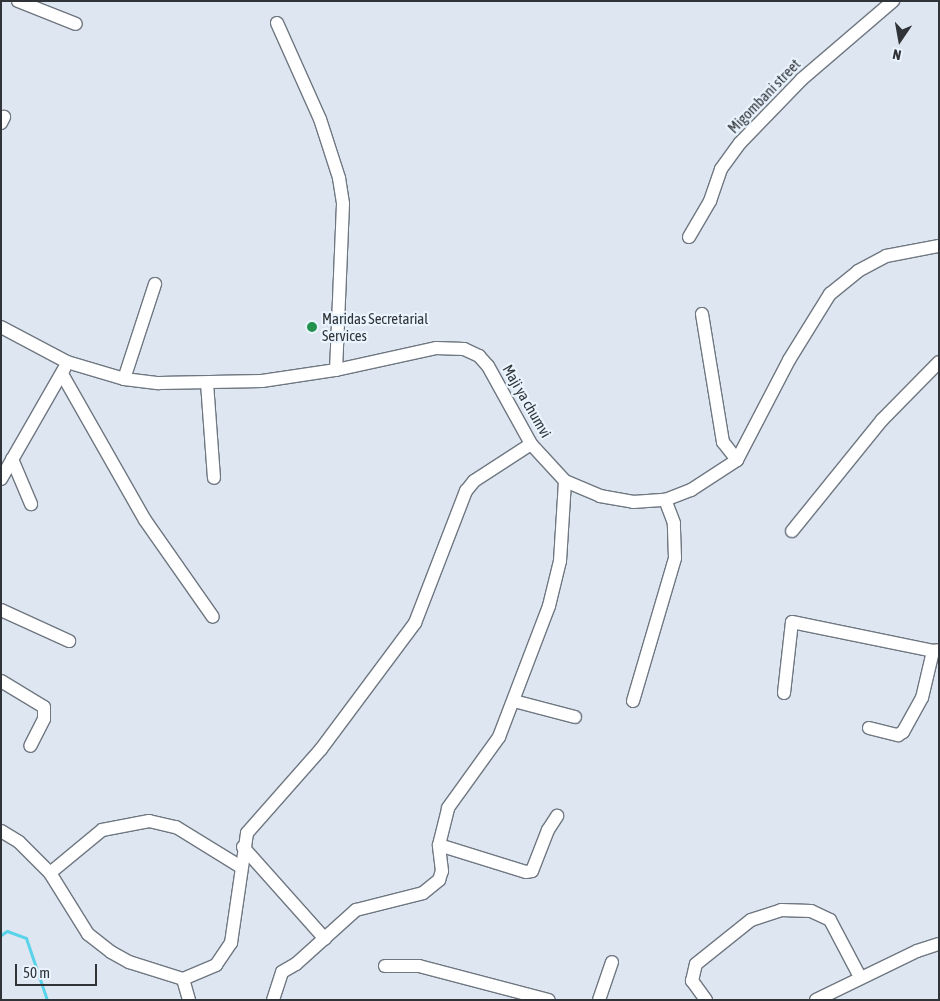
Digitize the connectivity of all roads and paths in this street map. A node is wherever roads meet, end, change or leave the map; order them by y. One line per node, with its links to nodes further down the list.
1 (18, 1): 4 (street)
2 (893, 1): 5 (street, Migombani street)
3 (277, 23): 12 (street)
4 (76, 24)
5 (689, 237)
6 (939, 246): 17 (street, Maji ya chumvi)
7 (155, 284): 13 (street)
8 (702, 314): 17 (street)
9 (1, 327): 11 (street, Maji ya chumvi)
10 (939, 362): 23 (street)
11 (64, 368): 13 (street, Maji ya chumvi); 16 (street); 25 (street)
12 (336, 370): 14 (street, Maji ya chumvi); 15 (street, Maji ya chumvi)
13 (124, 379): 14 (street, Maji ya chumvi)
14 (207, 383): 18 (street)
15 (531, 444): 20 (street, Maji ya chumvi); 38 (street)
16 (12, 459): 19 (street); 22 (street)
17 (737, 460): 21 (street, Maji ya chumvi)
18 (214, 478)
19 (1, 479)
20 (565, 481): 21 (street, Maji ya chumvi); 30 (street)
21 (665, 500): 31 (street)
22 (31, 504)
23 (792, 531)
24 (1, 610): 26 (street)
25 (213, 617)
26 (69, 642)
27 (936, 650): 29 (street); 33 (street)
28 (1, 681): 34 (street)
29 (784, 693)
30 (514, 701): 32 (street); 37 (street)
31 (633, 701)
32 (575, 717)
33 (869, 728)
34 (30, 746)
35 (557, 816): 37 (street)
36 (1, 831): 40 (street)
37 (439, 845): 41 (street)
38 (243, 847): 39 (street); 41 (street)
39 (241, 867): 40 (street); 46 (street)
40 (50, 873): 46 (street)
41 (325, 939): 48 (street)
42 (939, 944): 45 (street)
43 (612, 962): 50 (street)
44 (384, 966): 49 (street)
45 (860, 977): 51 (street); 52 (street)
46 (183, 979): 47 (street)
47 (188, 1000)
48 (273, 1000)
49 (549, 1000)
50 (599, 1000)
51 (706, 1000)
52 (816, 1000)

